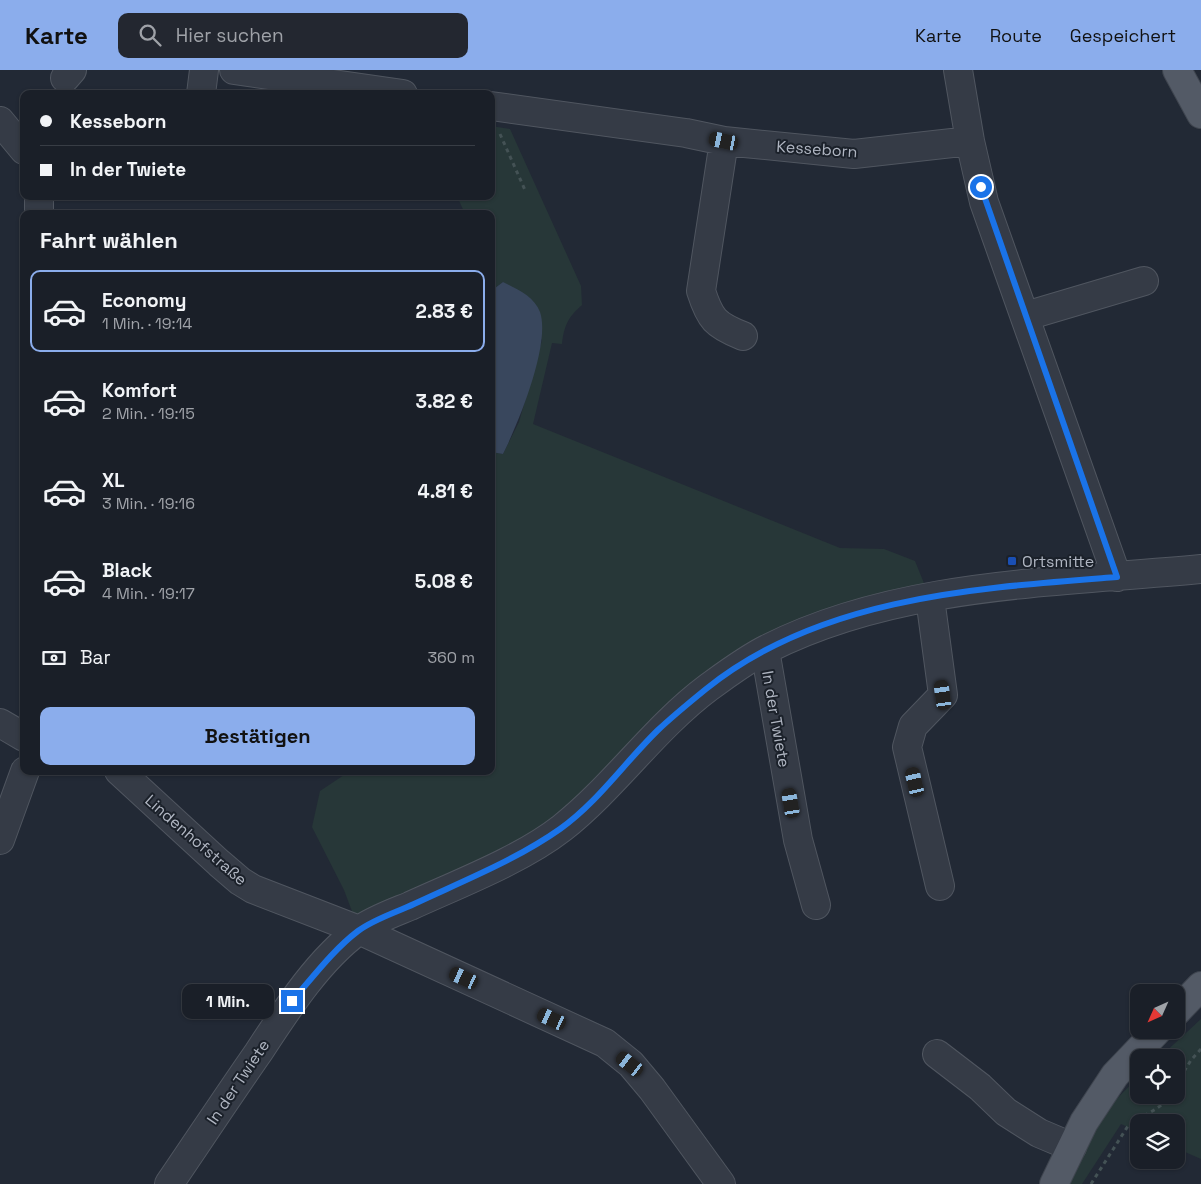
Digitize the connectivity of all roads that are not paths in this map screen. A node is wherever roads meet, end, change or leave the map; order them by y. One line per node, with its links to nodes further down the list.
1 (204, 70): 5 (street)
2 (234, 70): 6 (street)
3 (958, 70): 11 (street)
4 (1176, 70): 8 (main road)
5 (202, 90)
6 (375, 90)
7 (495, 106): 10 (street, Kesseborn)
8 (1201, 114)
9 (0, 121): 12 (street)
10 (724, 141): 11 (street, Kesseborn); 15 (street)
11 (970, 142): 14 (street)
12 (20, 145)
13 (1144, 281): 14 (street)
14 (1026, 316): 17 (street)
15 (742, 336)
16 (1201, 569): 17 (street, In der Twiete)
17 (1117, 577): 18 (street, In der Twiete)
18 (930, 598): 19 (street, In der Twiete); 25 (street)
19 (764, 650): 26 (street, In der Twiete); 27 (street, In der Twiete)
20 (0, 722): 21 (street)
21 (20, 734)
22 (24, 775): 24 (street)
23 (123, 775): 27 (street, Lindenhofstraße)
24 (0, 840)
25 (940, 886)
26 (816, 905)
27 (359, 930): 33 (street, In der Twiete); 34 (street, Lindenhofstraße)
28 (1201, 986): 29 (main road)
29 (1185, 1003)
30 (1149, 1039): 32 (main road)
31 (937, 1054): 32 (street)
32 (1072, 1147): 35 (main road)
33 (169, 1184)
34 (721, 1184)
35 (1054, 1184)

